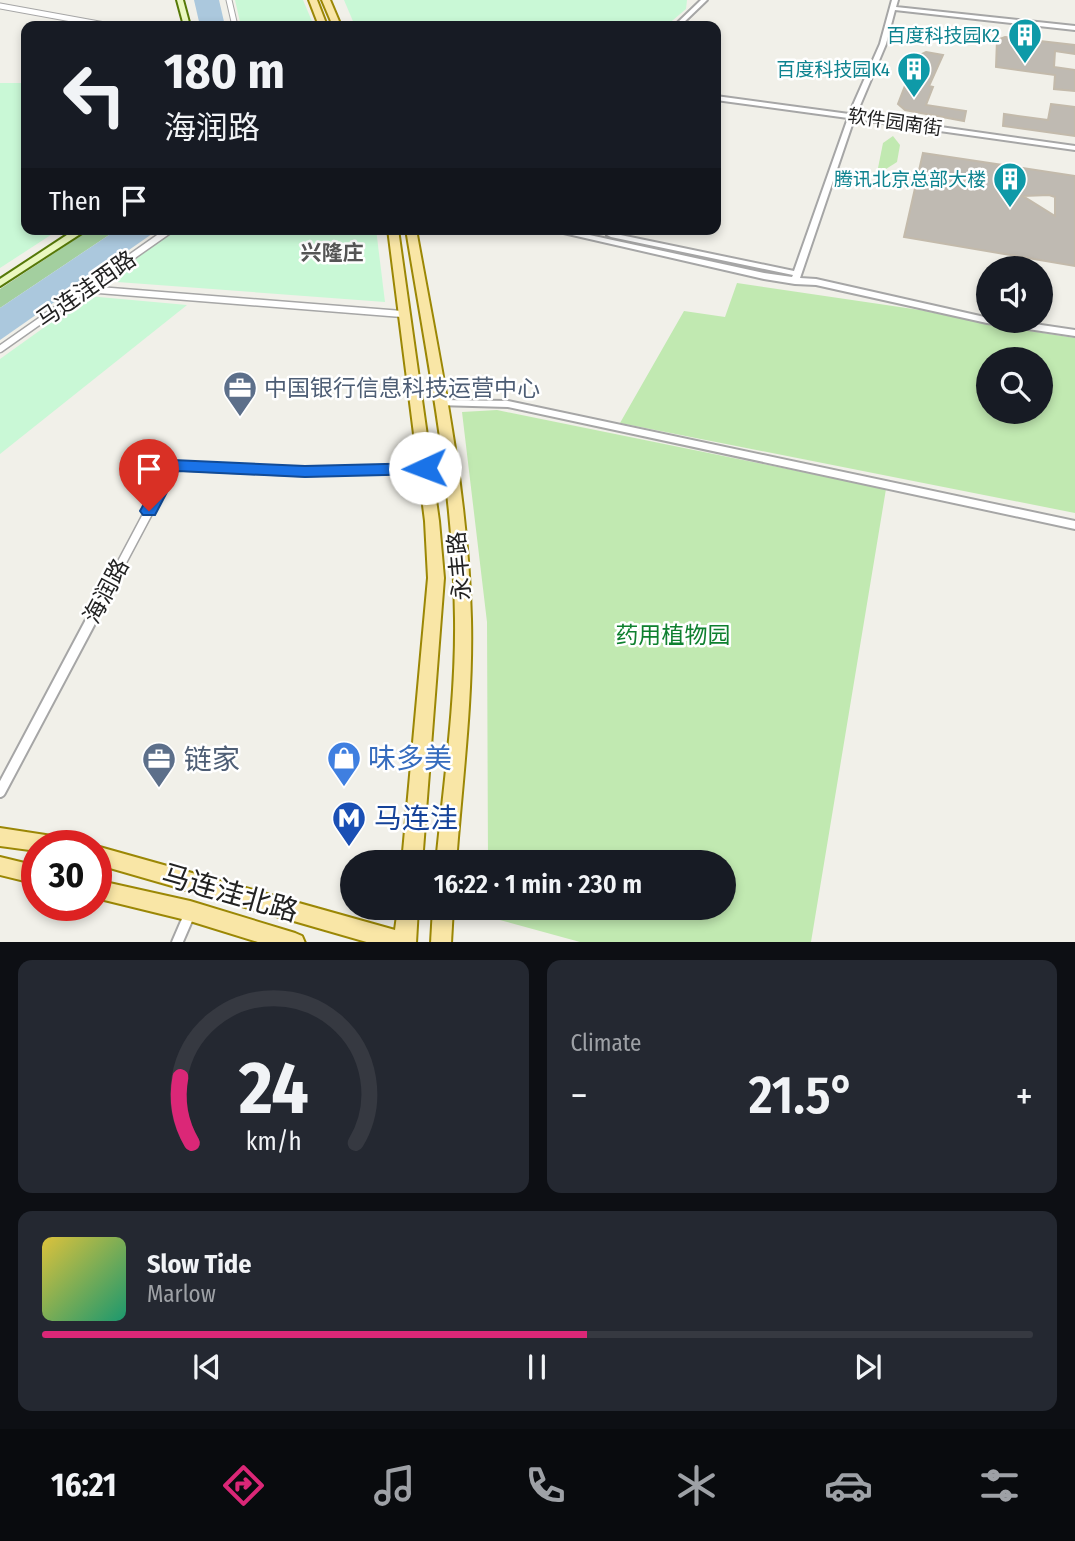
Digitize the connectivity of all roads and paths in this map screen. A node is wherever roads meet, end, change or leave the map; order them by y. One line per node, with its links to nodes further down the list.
1 (173, 0): 10 (main road)
2 (180, 0): 11 (main road)
3 (229, 0): 12 (street)
4 (313, 0): 13 (main road)
5 (326, 0): 14 (main road)
6 (704, 0): 15 (street)
7 (894, 4): 16 (street); 18 (street)
8 (0, 6): 9 (street)
9 (82, 21)
10 (178, 21)
11 (186, 21)
12 (234, 21)
13 (321, 21)
14 (335, 21)
15 (682, 21)
16 (1075, 26)
17 (721, 98): 18 (street, 软件园南街)
18 (852, 116): 19 (street, 软件园南街); 28 (street)
19 (1075, 148)
20 (65, 235): 27 (main road)
21 (74, 235): 29 (main road)
22 (162, 235): 30 (street, 马连洼西路)
23 (394, 235): 32 (main road, 永丰路)
24 (412, 235): 37 (main road, 永丰路)
25 (580, 235): 28 (street)
26 (609, 235): 28 (street)
27 (0, 277)
28 (797, 278): 31 (street); 35 (street)
29 (0, 284)
30 (86, 289): 32 (street); 36 (street, 马连洼西路)
31 (976, 312)
32 (402, 314): 38 (main road, 永丰路)
33 (1053, 323): 34 (street)
34 (1075, 327)
35 (1075, 333)
36 (0, 349)
37 (440, 403): 39 (street); 44 (main road, 永丰路)
38 (425, 468): 40 (street, 海润路); 43 (main road, 永丰路)
39 (1075, 525)
40 (0, 792)
41 (0, 837): 42 (main road)
42 (21, 840)
43 (413, 850)
44 (447, 850)
45 (112, 860): 54 (main road, 马连洼北路)
46 (0, 866): 47 (main road)
47 (21, 871)
48 (112, 893): 49 (main road, 马连洼北路)
49 (191, 911): 52 (street); 53 (main road, 马连洼北路)
50 (407, 920): 54 (main road)
51 (442, 920): 55 (main road)
52 (177, 942)
53 (292, 942)
54 (405, 942)
55 (440, 942)

